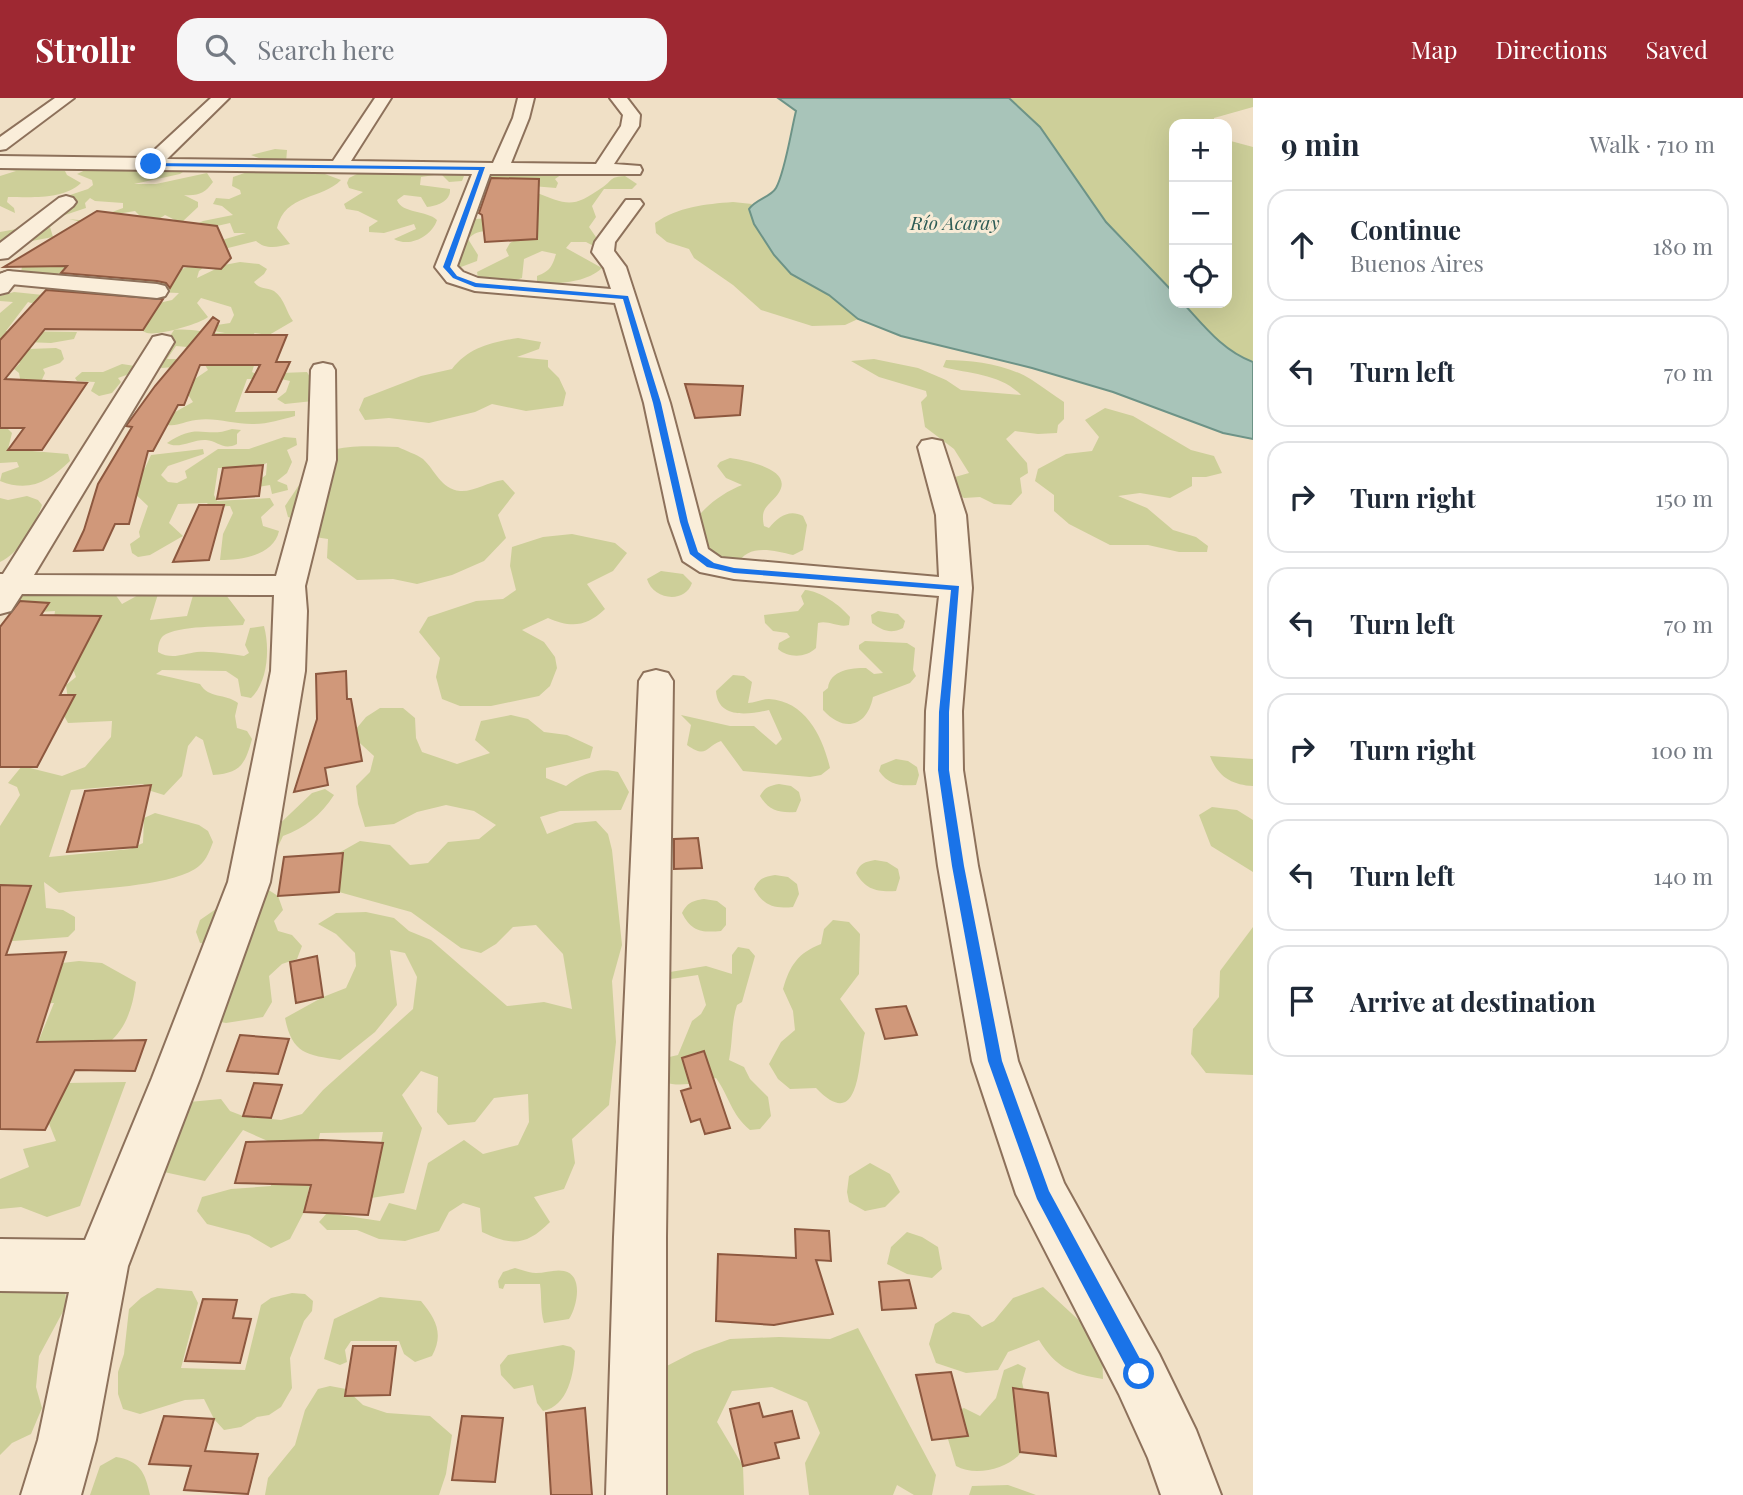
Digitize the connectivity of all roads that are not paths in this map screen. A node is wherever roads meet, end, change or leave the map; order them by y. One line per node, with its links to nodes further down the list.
1 (66, 98): 6 (street)
2 (221, 98): 7 (street)
3 (383, 98): 8 (street)
4 (526, 98): 9 (street)
5 (618, 98): 10 (street)
6 (1, 148): 7 (street)
7 (151, 164): 8 (street)
8 (338, 167): 9 (street)
9 (491, 168): 10 (street); 19 (street)
10 (602, 169): 11 (street)
11 (633, 170)
12 (66, 202): 14 (street)
13 (633, 204): 19 (street)
14 (0, 253)
15 (142, 270): 17 (street)
16 (3, 280): 17 (street)
17 (123, 288): 18 (street)
18 (157, 291)
19 (625, 297): 24 (street)
20 (162, 342): 25 (street)
21 (323, 370): 23 (street)
22 (932, 447): 24 (street)
23 (289, 586): 25 (street); 28 (street)
24 (956, 588): 31 (street)
25 (4, 591)
26 (656, 681): 30 (street)
27 (0, 1265): 28 (street)
28 (101, 1266): 29 (street)
29 (51, 1495)
30 (636, 1495)
31 (1191, 1495)

